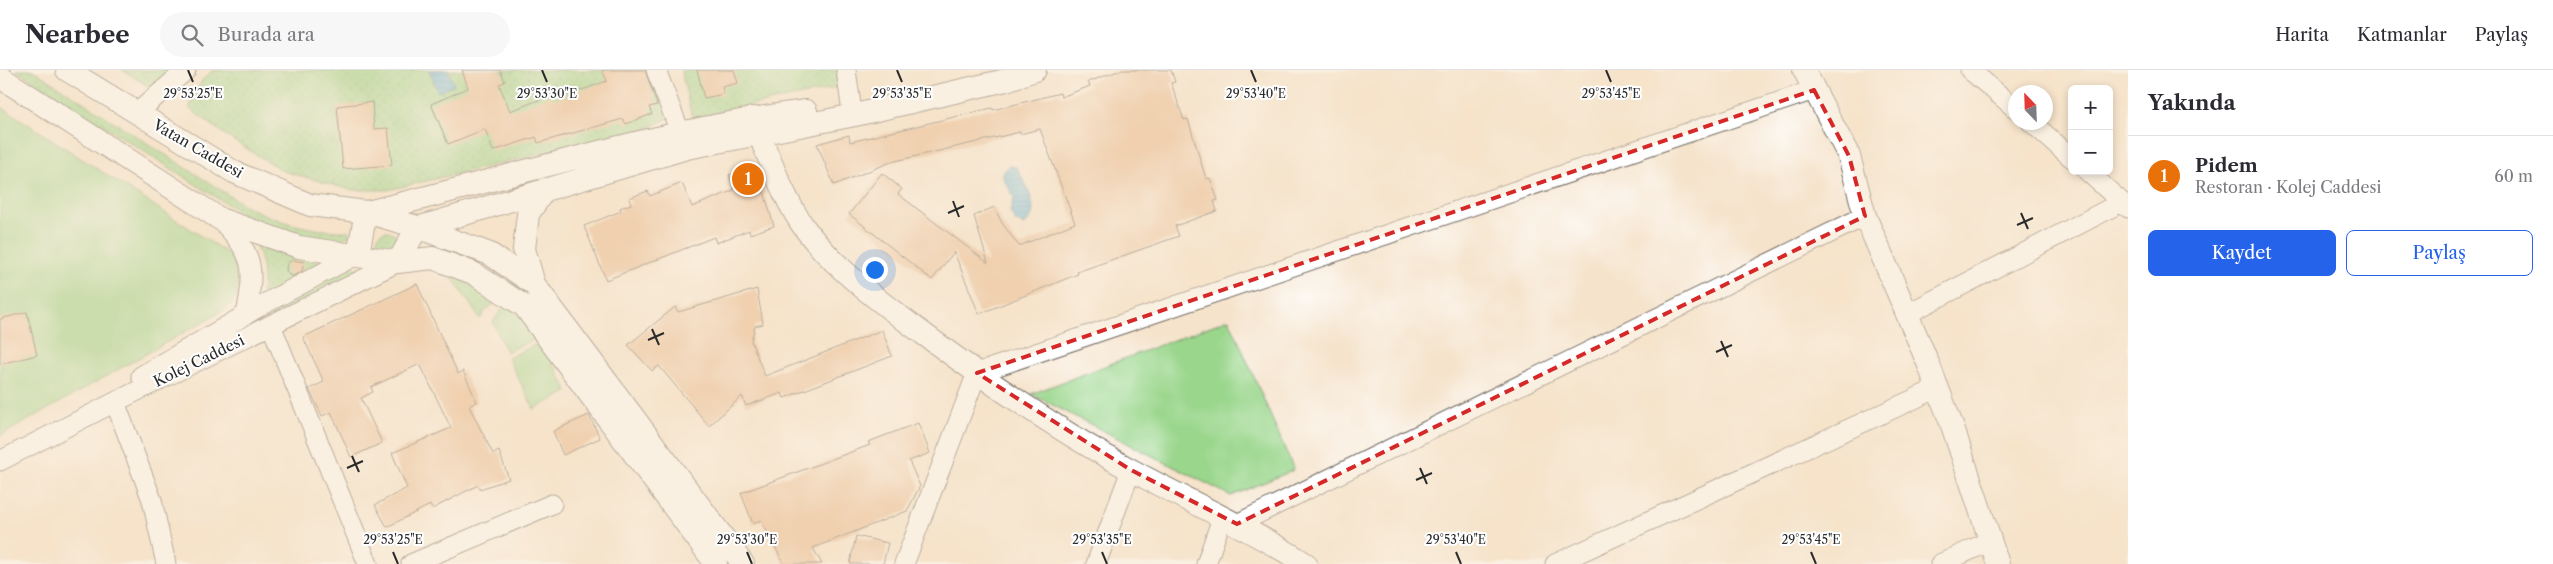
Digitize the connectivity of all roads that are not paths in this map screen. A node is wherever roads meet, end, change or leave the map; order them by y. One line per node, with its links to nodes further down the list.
1 (67, 70): 13 (street, Vatan Caddesi)
2 (186, 70): 13 (street)
3 (656, 70): 16 (street)
4 (846, 70): 12 (street)
5 (1012, 70): 12 (street)
6 (1034, 70): 14 (street)
7 (1804, 70): 10 (street)
8 (1970, 70): 11 (street)
9 (0, 77): 23 (street)
10 (1814, 90): 22 (street); 31 (street)
11 (2008, 102)
12 (851, 105): 14 (street)
13 (137, 112): 21 (street, Vatan Caddesi)
14 (756, 126): 16 (street); 19 (street); 31 (street)
15 (2040, 130): 17 (street)
16 (680, 132): 21 (street)
17 (2068, 154)
18 (2092, 175): 20 (street)
19 (545, 189): 24 (street); 27 (street)
20 (2125, 205): 28 (street)
21 (366, 212): 24 (street); 25 (street)
22 (1865, 216): 28 (street); 37 (street)
23 (220, 219): 25 (street); 29 (street)
24 (417, 228): 26 (street); 27 (street)
25 (358, 254): 26 (street); 29 (street, Kolej Caddesi)
26 (398, 262): 30 (street, Kolej Caddesi); 43 (street)
27 (534, 284): 44 (street)
28 (1907, 314): 32 (street)
29 (246, 315): 34 (street, Kolej Caddesi)
30 (271, 325): 33 (street, Kolej Caddesi); 41 (street)
31 (977, 373): 35 (street); 45 (street)
32 (1938, 388): 38 (street); 48 (street)
33 (115, 402): 34 (street, Kolej Caddesi); 40 (street)
34 (0, 460)
35 (1131, 470): 37 (street); 46 (street)
36 (552, 504): 42 (street)
37 (1230, 521): 39 (street); 47 (street)
38 (1990, 541): 49 (street); 50 (street)
39 (1293, 560)
40 (166, 564)
41 (368, 564)
42 (411, 564)
43 (716, 564)
44 (743, 564)
45 (904, 564)
46 (1096, 564)
47 (1206, 564)
48 (1555, 564)
49 (1940, 564)
50 (1998, 564)

